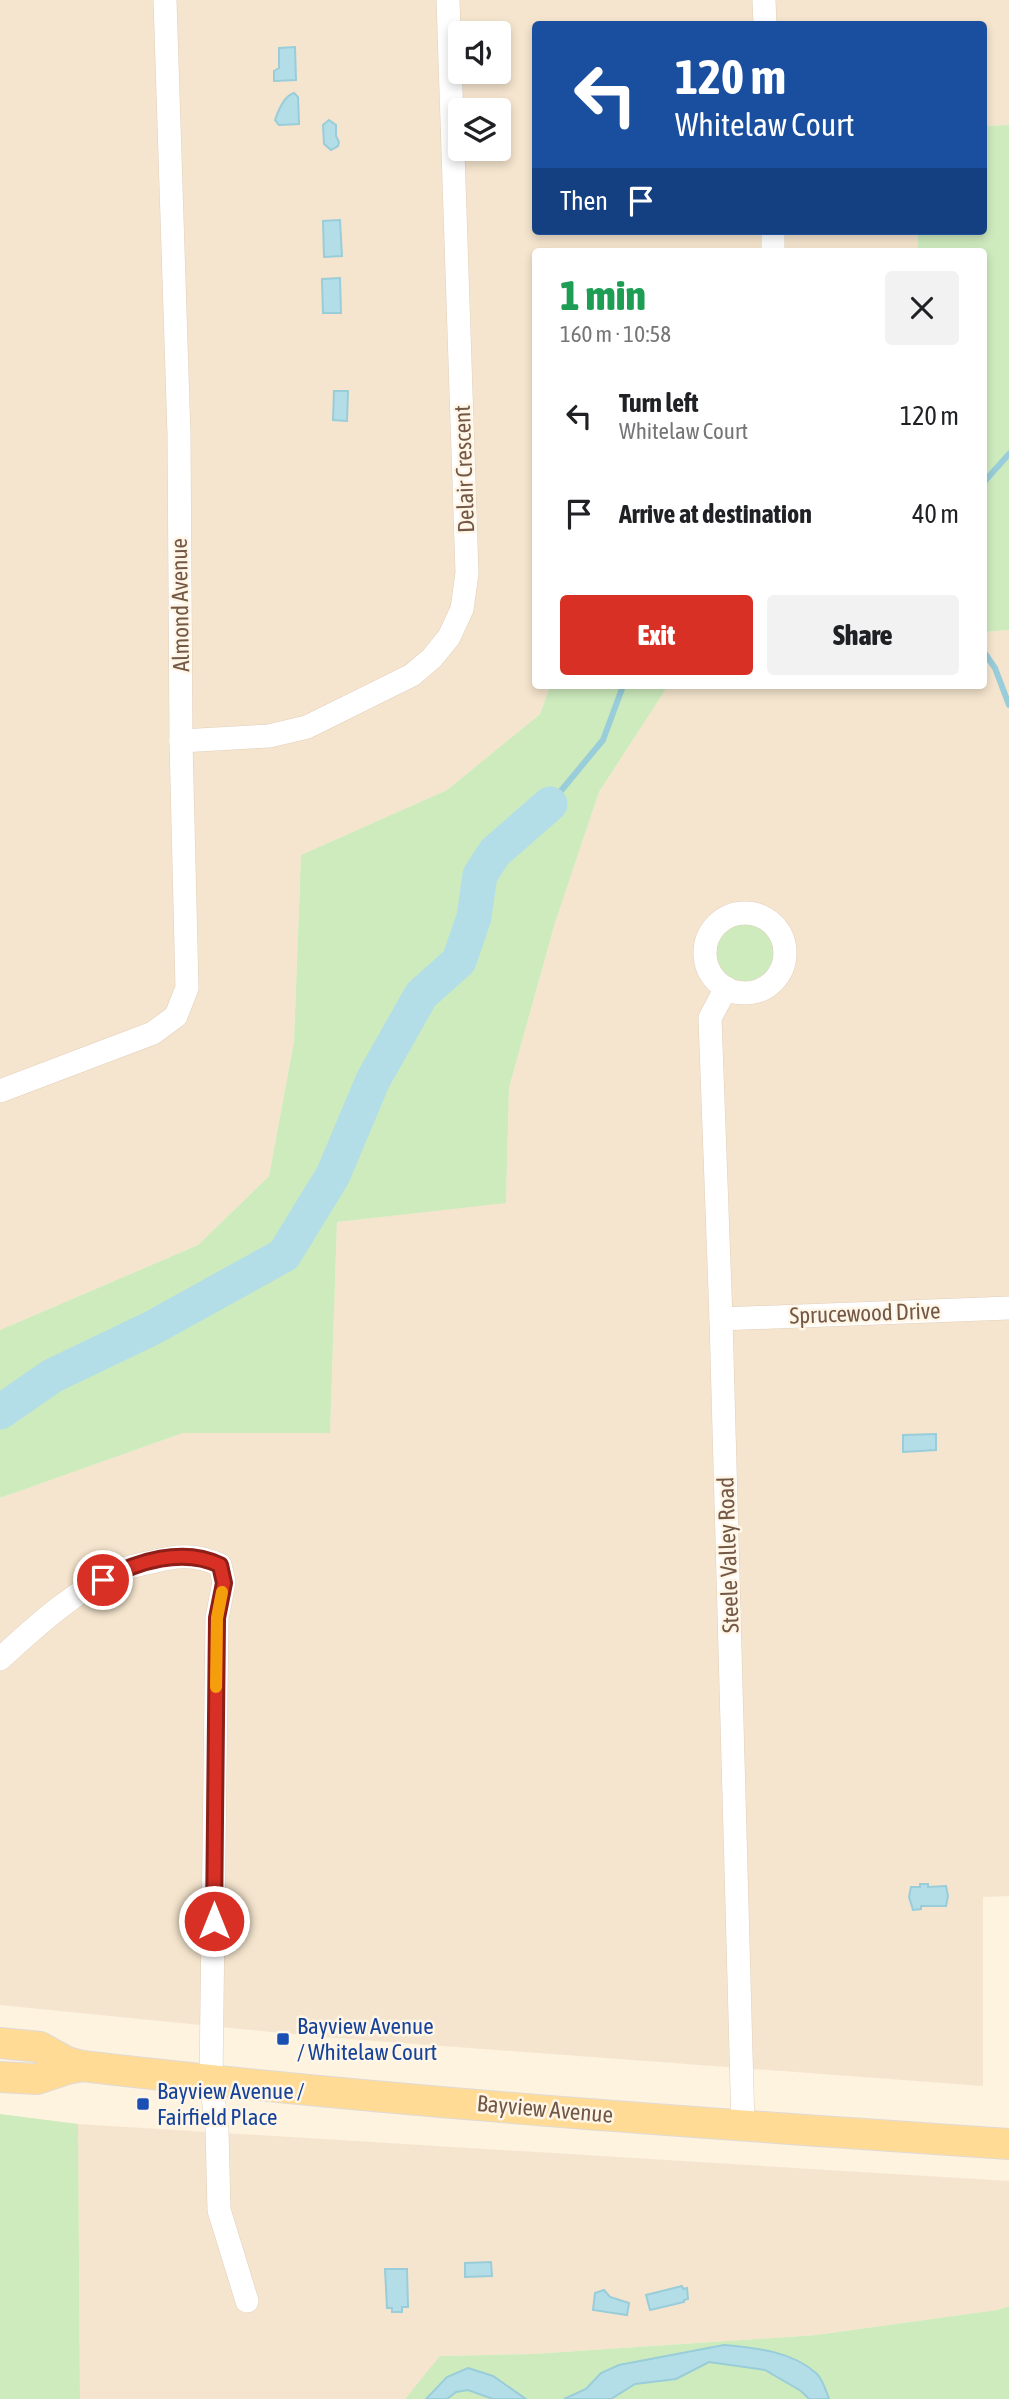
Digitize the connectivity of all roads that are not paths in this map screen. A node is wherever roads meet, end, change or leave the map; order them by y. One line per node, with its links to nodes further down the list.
1 (165, 0): 5 (street, Almond Avenue)
2 (448, 0): 5 (street, Delair Crescent)
3 (764, 0): 4 (street)
4 (765, 21)
5 (181, 741): 7 (street, Almond Avenue)
6 (726, 988): 9 (street, Steele Valley Road)
7 (0, 1091)
8 (1009, 1308): 9 (street, Sprucewood Drive)
9 (722, 1318): 15 (street, Steele Valley Road)
10 (0, 1659): 14 (street)
11 (0, 2043): 12 (main road, Bayview Avenue)
12 (82, 2067): 13 (main road, Bayview Avenue); 14 (main road, Bayview Avenue)
13 (0, 2077)
14 (211, 2081): 15 (main road, Bayview Avenue); 17 (street)
15 (743, 2126): 16 (main road, Bayview Avenue)
16 (1009, 2144)
17 (247, 2301)

